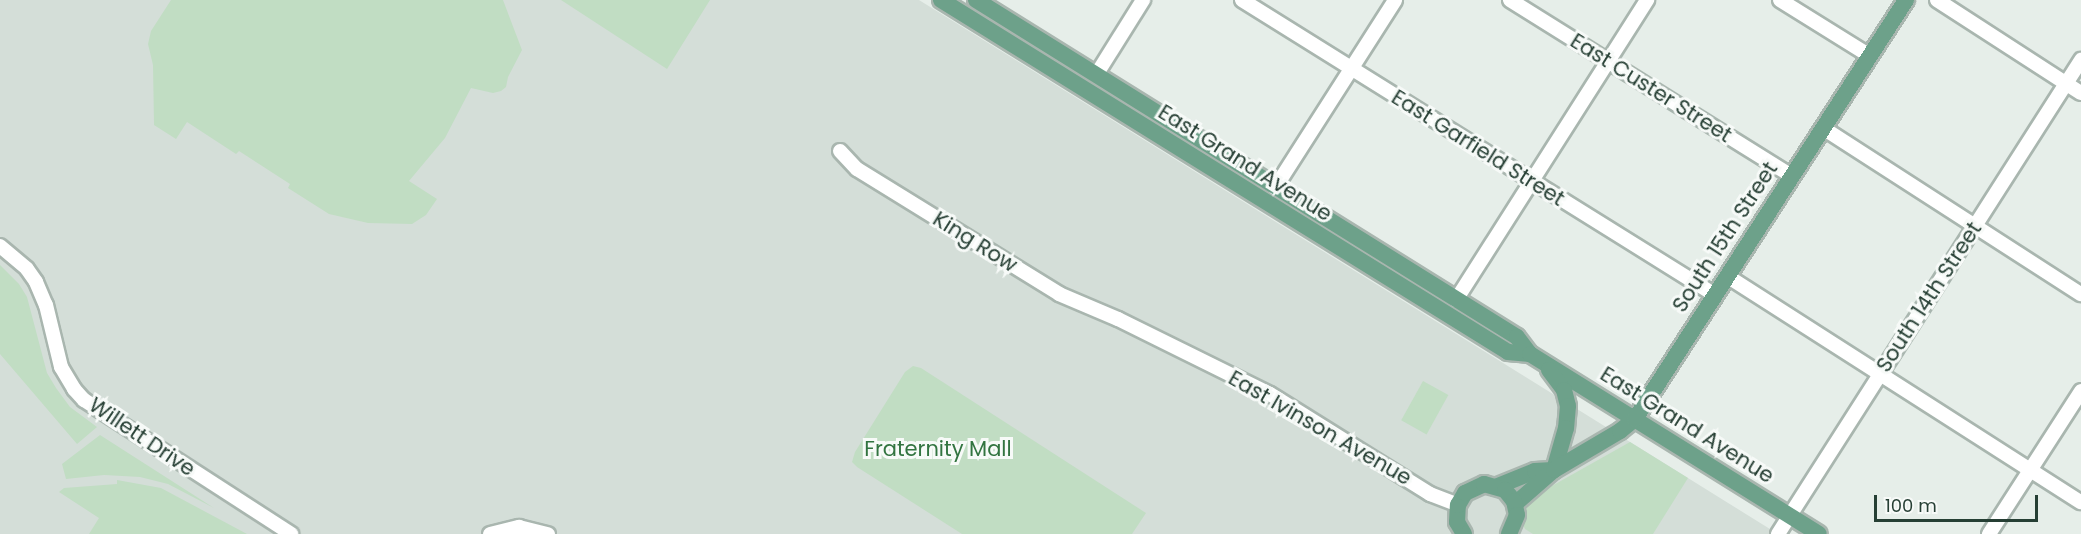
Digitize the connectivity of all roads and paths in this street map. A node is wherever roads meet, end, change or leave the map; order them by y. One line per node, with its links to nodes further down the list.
1 (941, 0): 30 (main road, East Grand Avenue)
2 (976, 0): 15 (main road, East Grand Avenue)
3 (1143, 0): 15 (street)
4 (1242, 0): 14 (street, East Garfield Street)
5 (1395, 0): 14 (street)
6 (1510, 0): 13 (street, East Custer Street)
7 (1647, 0): 13 (street)
8 (1780, 0): 11 (street)
9 (1906, 0): 11 (main road, South 15th Street)
10 (1936, 0): 16 (street)
11 (1870, 56): 18 (main road, South 15th Street)
12 (2081, 60): 16 (street, South 14th Street)
13 (1608, 61): 20 (street, East Custer Street); 21 (street)
14 (1351, 69): 21 (street, East Garfield Street); 22 (street)
15 (1096, 75): 22 (main road, East Grand Avenue)
16 (2066, 83): 17 (street); 23 (street, South 14th Street)
17 (2081, 93)
18 (1823, 128): 20 (main road, South 15th Street); 23 (street)
19 (840, 152): 29 (street, King Row)
20 (1792, 176): 25 (main road, South 15th Street)
21 (1532, 181): 27 (street, East Garfield Street); 28 (street)
22 (1275, 188): 28 (main road, East Grand Avenue)
23 (1975, 226): 26 (street); 31 (street, South 14th Street)
24 (0, 246): 42 (street, Willett Drive)
25 (1727, 276): 27 (main road, South 15th Street); 31 (street)
26 (2081, 294)
27 (1715, 295): 33 (main road, South 15th Street)
28 (1456, 300): 30 (main road, East Grand Avenue)
29 (1118, 319): 40 (street, East Ivinson Avenue)
30 (1530, 354): 33 (main road, East Grand Avenue); 34 (main road)
31 (1880, 374): 35 (street); 39 (street, South 14th Street)
32 (2081, 391): 35 (street)
33 (1635, 419): 34 (main road, South 15th Street); 39 (main road, East Grand Avenue)
34 (1554, 470): 36 (main road, South 15th Street); 38 (main road, South 15th Street)
35 (2030, 470): 37 (street); 47 (street)
36 (1498, 486): 38 (main road); 40 (main road, South 15th Street)
37 (2081, 502)
38 (1515, 504): 41 (main road)
39 (1790, 515): 45 (street, South 14th Street); 46 (main road, East Grand Avenue)
40 (1458, 524)
41 (1514, 531)
42 (291, 534)
43 (490, 534): 44 (street)
44 (548, 534)
45 (1778, 534)
46 (1819, 534)
47 (1989, 534)

